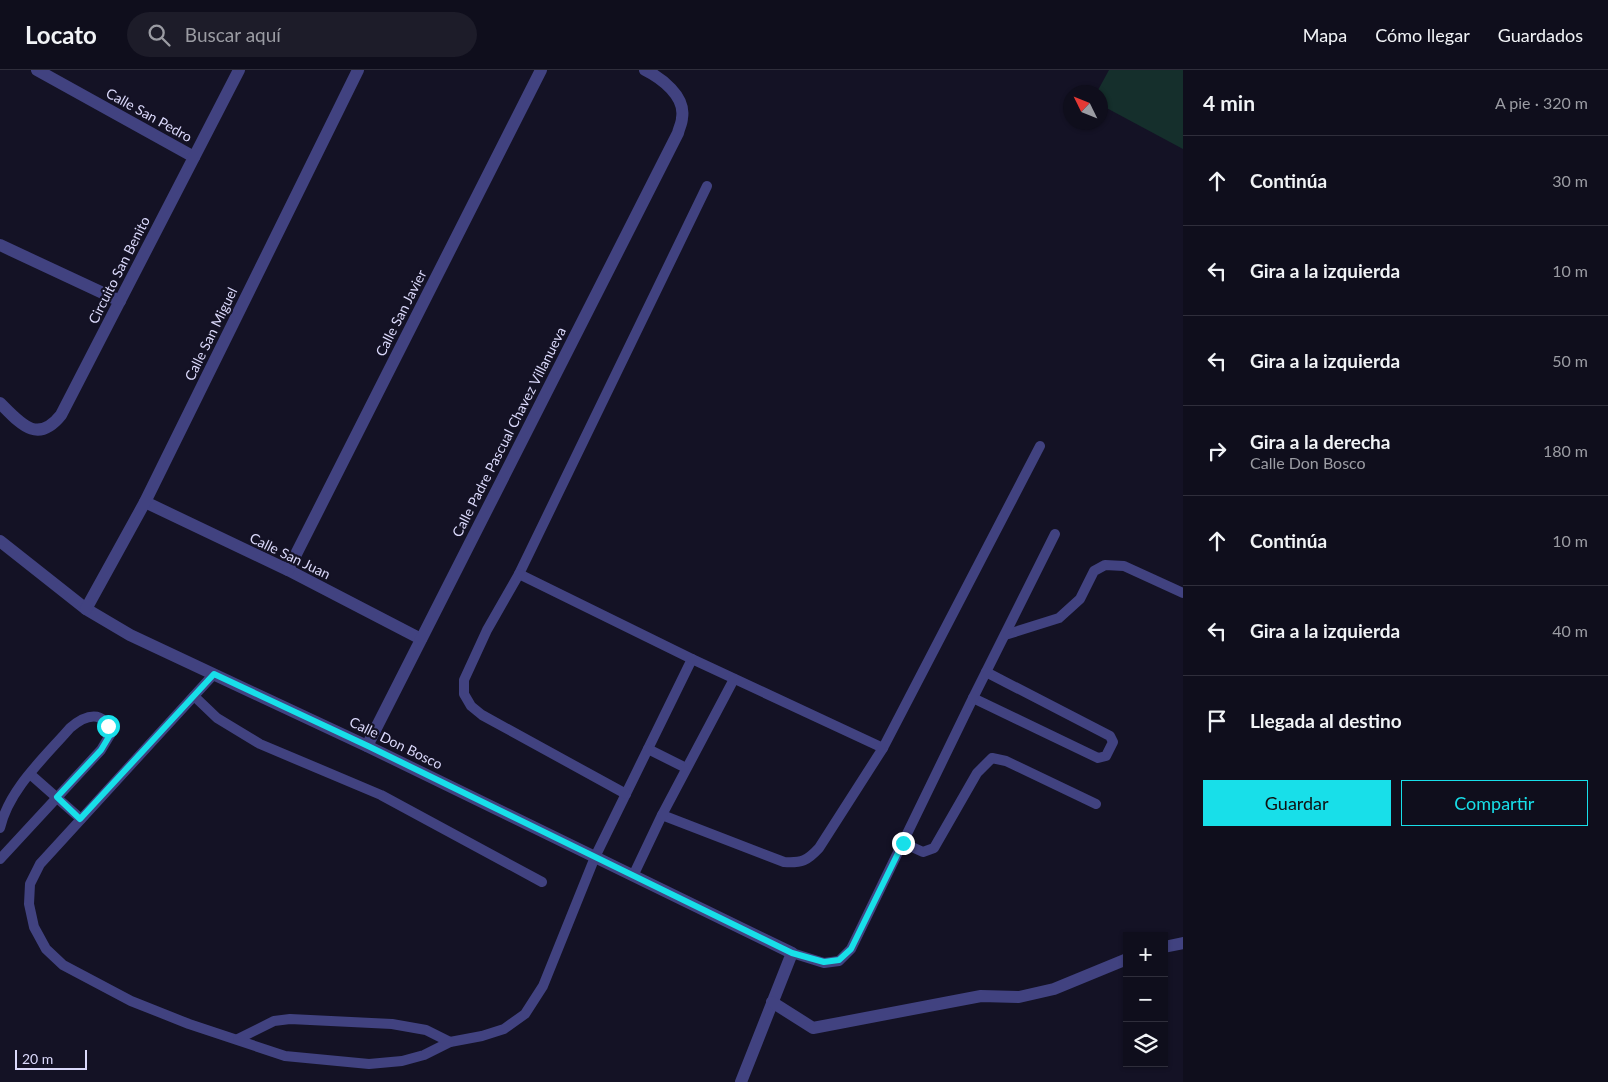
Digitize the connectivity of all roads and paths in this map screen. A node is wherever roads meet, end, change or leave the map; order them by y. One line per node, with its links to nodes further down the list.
1 (37, 70): 6 (street, Calle San Pedro)
2 (239, 70): 6 (street, Circuito San Benito)
3 (358, 70): 12 (street, Calle San Miguel)
4 (541, 70): 15 (street, Calle San Javier)
5 (644, 70): 20 (street, Calle Padre Pascual Chavez Villanueva)
6 (194, 157): 9 (street, Circuito San Benito)
7 (707, 186): 16 (lane)
8 (0, 244): 9 (street)
9 (120, 301): 10 (street, Circuito San Benito)
10 (0, 403)
11 (1040, 446): 28 (lane)
12 (145, 502): 15 (street, Calle San Juan); 18 (street, Calle San Miguel)
13 (1055, 534): 19 (lane)
14 (0, 541): 18 (street, Calle Don Bosco)
15 (288, 570): 20 (street, Calle San Juan)
16 (519, 574): 21 (lane); 32 (lane)
17 (1183, 593): 19 (lane)
18 (86, 609): 23 (street, Calle Don Bosco)
19 (1005, 635): 22 (lane)
20 (421, 639): 27 (street, Calle Padre Pascual Chavez Villanueva)
21 (692, 659): 24 (lane); 29 (lane)
22 (986, 672): 26 (lane); 26 (lane)
23 (214, 674): 25 (lane); 27 (street, Calle Don Bosco)
24 (734, 679): 28 (lane); 30 (lane)
25 (194, 696): 36 (lane); 42 (lane)
26 (973, 698): 38 (lane)
27 (368, 746): 39 (street, Calle Don Bosco)
28 (883, 748): 35 (lane)
29 (648, 749): 30 (lane); 32 (lane)
30 (686, 768): 35 (lane)
31 (30, 774): 33 (lane); 33 (lane); 37 (lane)
32 (626, 794): 39 (lane)
33 (57, 797): 36 (lane); 40 (lane)
34 (1096, 804): 38 (lane)
35 (662, 815): 41 (lane)
36 (80, 819): 48 (lane)
37 (0, 828)
38 (903, 843): 45 (lane)
39 (594, 857): 41 (street, Calle Don Bosco); 49 (lane)
40 (0, 859)
41 (633, 876): 45 (street, Calle Don Bosco)
42 (542, 882)
43 (1183, 943): 44 (street)
44 (1168, 946)
45 (792, 953): 47 (street)
46 (1123, 961): 47 (street)
47 (772, 1002): 50 (street)
48 (238, 1039): 49 (lane); 49 (lane)
49 (450, 1042)
50 (741, 1082)

